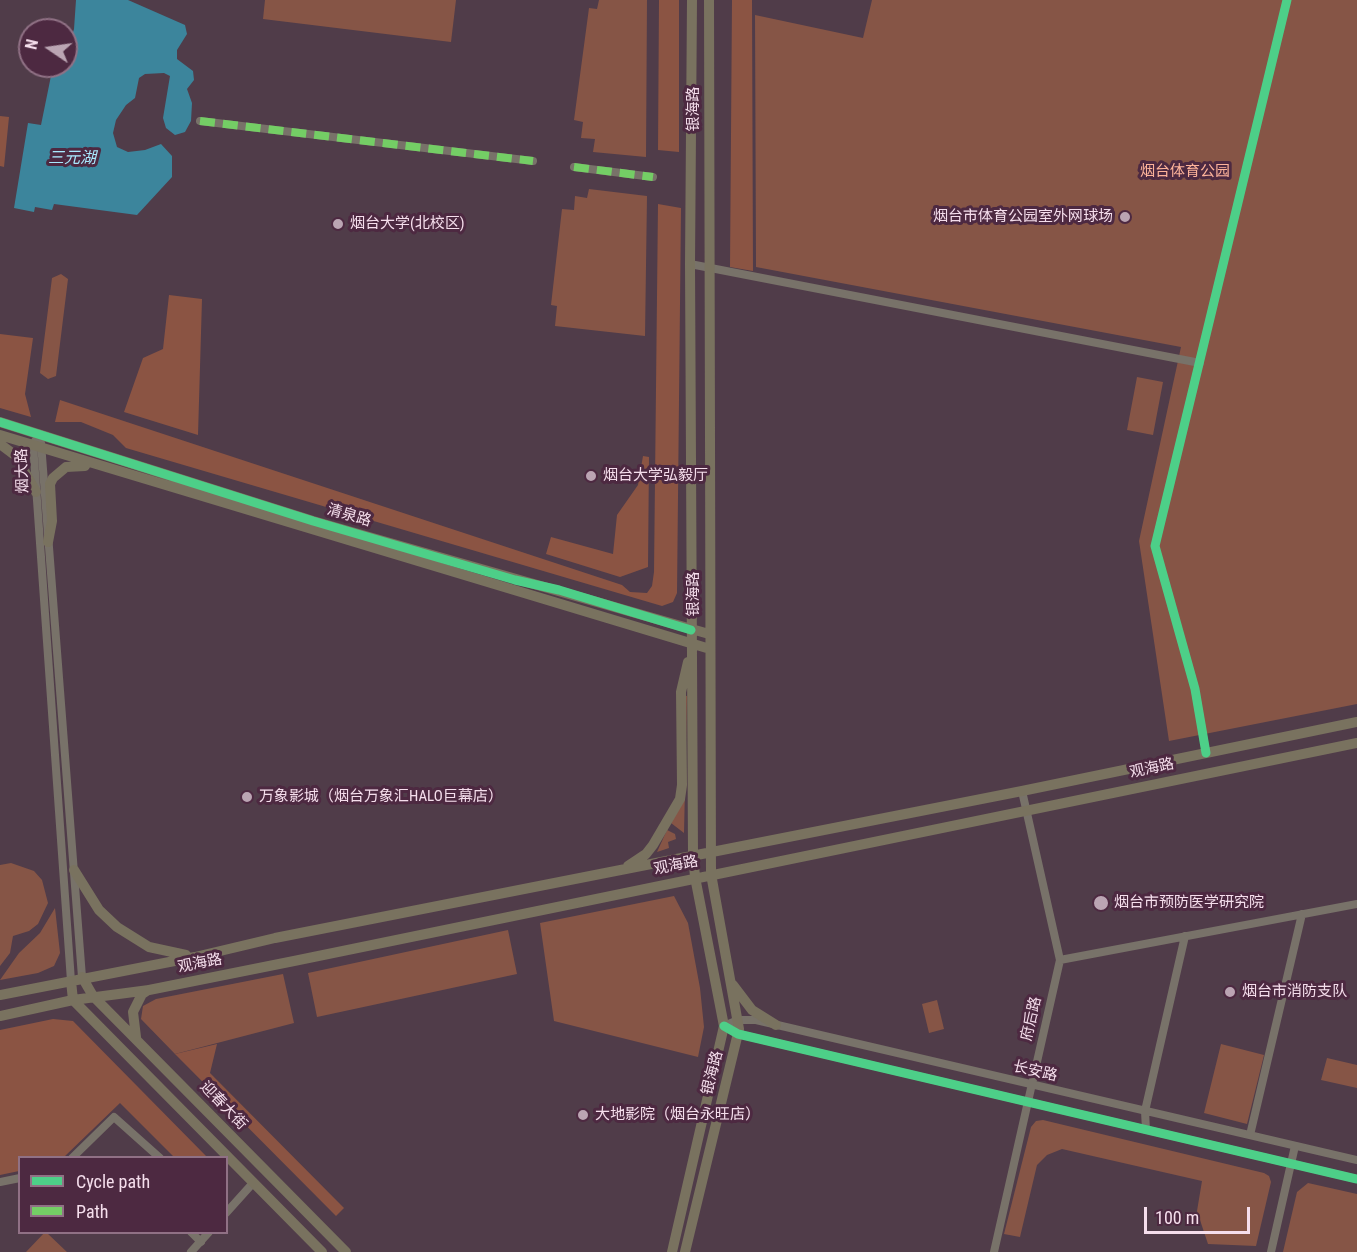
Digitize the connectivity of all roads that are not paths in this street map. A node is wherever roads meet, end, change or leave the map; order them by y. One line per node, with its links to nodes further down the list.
1 (692, 0): 8 (main road, 银海路)
2 (709, 0): 9 (main road, 银海路)
3 (1287, 0): 10 (street)
4 (200, 121): 5 (street)
5 (533, 161)
6 (574, 166): 7 (street)
7 (653, 177)
8 (690, 264): 9 (street); 19 (main road, 银海路)
9 (709, 267): 10 (street); 20 (main road, 银海路)
10 (1200, 363): 25 (street)
11 (0, 422): 12 (main road, 清泉路)
12 (40, 434): 15 (street, 烟大路); 19 (main road, 清泉路)
13 (0, 435): 15 (main road, 清泉路)
14 (0, 444): 17 (main road)
15 (37, 445): 16 (main road, 清泉路); 17 (street, 烟大路); 18 (street, 烟大路)
16 (98, 466): 18 (main road); 21 (main road, 清泉路)
17 (36, 492): 40 (street, 烟大路)
18 (48, 542): 30 (street, 烟大路)
19 (691, 630): 20 (main road, 清泉路); 21 (main road, 银海路)
20 (709, 634): 22 (main road, 银海路)
21 (691, 649): 22 (main road, 清泉路); 29 (main road, 银海路); 31 (main road)
22 (710, 649): 28 (main road, 银海路)
23 (1357, 722): 25 (main road, 观海路)
24 (1357, 743): 27 (main road, 观海路)
25 (1206, 753): 26 (main road, 观海路)
26 (1022, 791): 27 (street, 府后路); 28 (main road, 观海路)
27 (1026, 810): 32 (main road, 观海路); 38 (street, 府后路)
28 (710, 852): 29 (main road, 观海路); 32 (main road, 银海路)
29 (693, 854): 31 (main road, 观海路); 33 (main road, 银海路)
30 (74, 870): 37 (main road); 39 (street, 烟大路)
31 (616, 872): 37 (main road, 观海路)
32 (711, 874): 33 (main road, 观海路); 41 (main road, 银海路)
33 (695, 877): 42 (main road, 观海路); 49 (main road, 银海路)
34 (1357, 904): 35 (street)
35 (1302, 914): 36 (street); 58 (street)
36 (1185, 936): 38 (street); 56 (street)
37 (195, 957): 39 (main road, 观海路)
38 (1060, 960): 54 (street, 府后路)
39 (82, 977): 40 (main road, 观海路); 44 (main road, 迎春大街)
40 (71, 981): 43 (main road, 观海路); 45 (main road)
41 (730, 981): 47 (main road, 银海路); 48 (main road)
42 (149, 990): 44 (main road, 观海路); 52 (main road)
43 (0, 995)
44 (93, 996): 45 (main road, 观海路); 52 (main road, 迎春大街)
45 (73, 1000): 46 (main road, 观海路); 62 (main road)
46 (0, 1016)
47 (738, 1020): 48 (street, 长安路); 49 (street); 51 (main road, 银海路)
48 (776, 1025): 50 (street, 长安路)
49 (724, 1026): 51 (street); 77 (main road, 银海路)
50 (789, 1028): 53 (street); 54 (street, 长安路)
51 (738, 1034): 53 (street); 78 (main road, 银海路)
52 (137, 1040): 76 (main road, 迎春大街)
53 (785, 1045): 55 (street)
54 (1031, 1085): 55 (street, 府后路); 56 (street, 长安路)
55 (1027, 1102): 57 (street); 79 (street, 府后路)
56 (1145, 1112): 57 (street); 58 (street, 长安路)
57 (1146, 1130): 65 (street)
58 (1250, 1135): 59 (street, 长安路)
59 (1295, 1146): 64 (street, 长安路); 65 (street)
60 (74, 1156): 61 (street)
61 (157, 1156)
62 (227, 1156)
63 (228, 1157): 69 (main road)
64 (1357, 1160)
65 (1291, 1163): 67 (street); 80 (street)
66 (18, 1178): 68 (street)
67 (1357, 1179)
68 (0, 1182)
69 (254, 1183): 70 (street); 75 (main road)
70 (228, 1211)
71 (193, 1234): 73 (street)
72 (208, 1234): 73 (street)
73 (201, 1242): 74 (street)
74 (190, 1252)
75 (322, 1252)
76 (346, 1252)
77 (672, 1252)
78 (685, 1252)
79 (994, 1252)
80 (1271, 1252)

